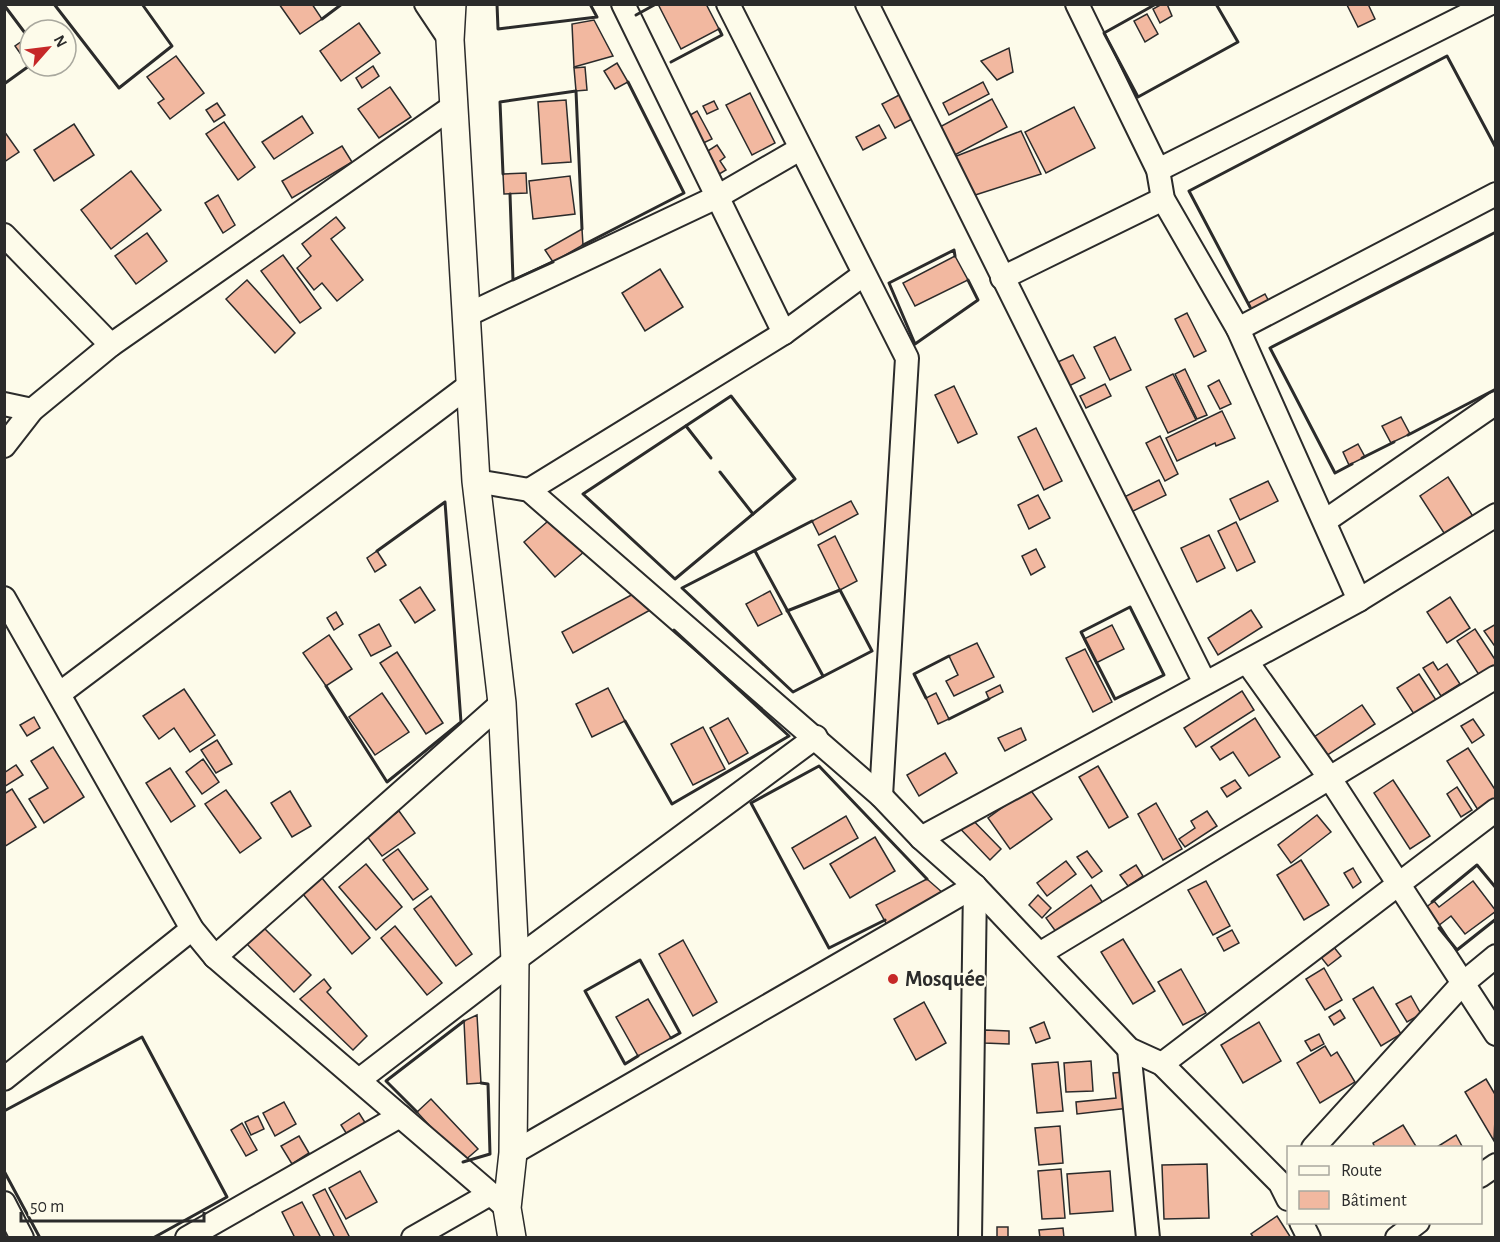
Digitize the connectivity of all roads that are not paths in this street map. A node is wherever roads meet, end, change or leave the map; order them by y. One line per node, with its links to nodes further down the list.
1 (426, 4): 8 (street)
2 (452, 4): 8 (street)
3 (623, 4): 13 (street)
4 (728, 4): 10 (street)
5 (867, 4): 17 (street)
6 (1077, 4): 11 (street)
7 (1489, 4): 11 (street)
8 (450, 40): 9 (street)
9 (455, 105): 18 (street); 21 (street)
10 (800, 149): 13 (street); 16 (street)
11 (1158, 170): 14 (street)
12 (1496, 194): 19 (street)
13 (717, 197): 18 (street); 20 (street)
14 (1163, 199): 17 (street); 19 (street)
15 (4, 235): 21 (street)
16 (863, 275): 20 (street); 40 (street)
17 (1002, 278): 35 (street)
18 (467, 315): 22 (street)
19 (1238, 329): 30 (street)
20 (784, 333): 28 (street)
21 (111, 345): 25 (street)
22 (471, 384): 27 (street); 36 (street)
23 (1496, 403): 30 (street)
24 (4, 404): 25 (street)
25 (32, 410): 26 (street)
26 (4, 446)
27 (476, 481): 28 (street); 37 (street)
28 (529, 490): 38 (street)
29 (1496, 515): 32 (street)
30 (1325, 521): 32 (street)
31 (4, 598): 36 (street)
32 (1359, 600): 33 (street)
33 (1247, 662): 35 (street); 39 (street)
34 (1496, 677): 39 (street)
35 (1205, 683): 42 (street)
36 (59, 694): 45 (street)
37 (501, 703): 48 (street); 49 (street)
38 (816, 736): 40 (street); 49 (street)
39 (1329, 777): 43 (street); 46 (street)
40 (881, 796): 42 (street)
41 (1496, 810): 43 (street)
42 (921, 838): 44 (street)
43 (1398, 884): 50 (street); 53 (street)
44 (975, 886): 46 (street); 58 (street); 70 (street)
45 (192, 929): 48 (street); 54 (street)
46 (1041, 954): 52 (street)
47 (1496, 956): 50 (street)
48 (215, 957): 55 (street)
49 (515, 960): 55 (street); 58 (street)
50 (1462, 984): 51 (street); 57 (street)
51 (1496, 1034)
52 (1130, 1048): 53 (street); 71 (street)
53 (1162, 1064): 61 (street)
54 (4, 1078)
55 (360, 1080): 56 (street)
56 (400, 1116): 62 (street); 67 (street)
57 (1315, 1146)
58 (513, 1153): 62 (street)
59 (1496, 1165): 60 (street)
60 (1482, 1175)
61 (1286, 1186)
62 (498, 1201): 68 (street); 69 (street)
63 (4, 1203): 66 (street)
64 (1302, 1224): 72 (street)
65 (1415, 1224): 73 (street)
66 (22, 1238)
67 (187, 1238)
68 (412, 1238)
69 (512, 1238)
70 (970, 1238)
71 (1148, 1238)
72 (1309, 1238)
73 (1397, 1238)

